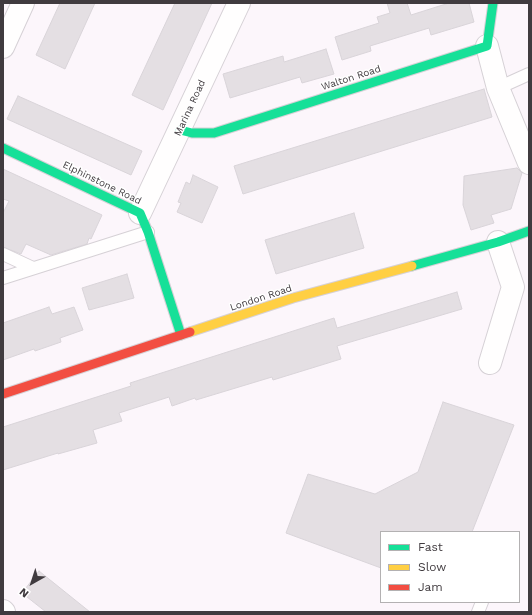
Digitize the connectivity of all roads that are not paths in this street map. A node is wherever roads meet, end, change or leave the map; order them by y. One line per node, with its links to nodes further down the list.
1 (23, 3): 4 (street)
2 (239, 3): 8 (street, Marina Road)
3 (493, 3): 5 (street)
4 (3, 46)
5 (487, 46): 7 (street); 8 (street, Walton Road)
6 (529, 74): 7 (lane)
7 (498, 88): 10 (street)
8 (180, 130): 11 (street, Marina Road)
9 (3, 148): 11 (street, Elphinstone Road)
10 (529, 163)
11 (144, 222): 15 (lane); 17 (street)
12 (529, 231): 13 (street, London Road)
13 (498, 242): 17 (street, London Road); 18 (street)
14 (3, 254): 15 (lane)
15 (33, 268): 16 (lane)
16 (3, 278)
17 (181, 336): 19 (street, London Road)
18 (490, 363)
19 (3, 394)

